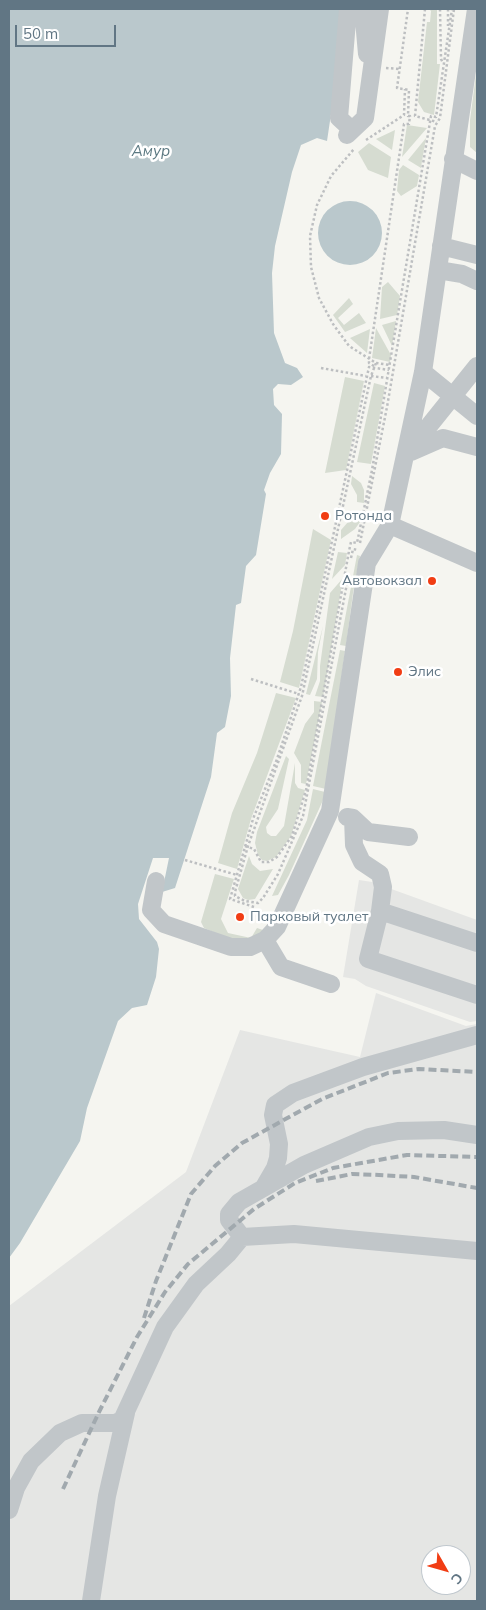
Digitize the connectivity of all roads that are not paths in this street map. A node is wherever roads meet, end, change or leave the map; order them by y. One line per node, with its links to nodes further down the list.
1 (348, 9): 5 (street)
2 (363, 9): 5 (street)
3 (380, 9): 5 (street)
4 (476, 9): 6 (street)
5 (373, 66)
6 (453, 159): 7 (street); 8 (street)
7 (477, 171)
8 (441, 246): 9 (street); 10 (street)
9 (477, 255)
10 (438, 270): 11 (street); 13 (street)
11 (477, 281)
12 (477, 366): 14 (street)
13 (423, 372): 14 (street); 17 (street)
14 (453, 397): 15 (street); 17 (street)
15 (477, 416)
16 (477, 447): 17 (street)
17 (406, 454): 18 (street)
18 (390, 525): 19 (street); 20 (street)
19 (477, 564)
20 (330, 811): 21 (street); 25 (street)
21 (353, 818): 22 (street); 24 (street)
22 (409, 837)
23 (156, 881): 25 (street)
24 (380, 911): 26 (street); 28 (street)
25 (265, 940): 27 (street)
26 (477, 943)
27 (331, 984)
28 (477, 995)
29 (477, 1035): 31 (street)
30 (477, 1135): 31 (street)
31 (262, 1189): 32 (street)
32 (242, 1237): 33 (street); 34 (street)
33 (477, 1251)
34 (126, 1414): 35 (street); 36 (street)
35 (9, 1510)
36 (91, 1601)

